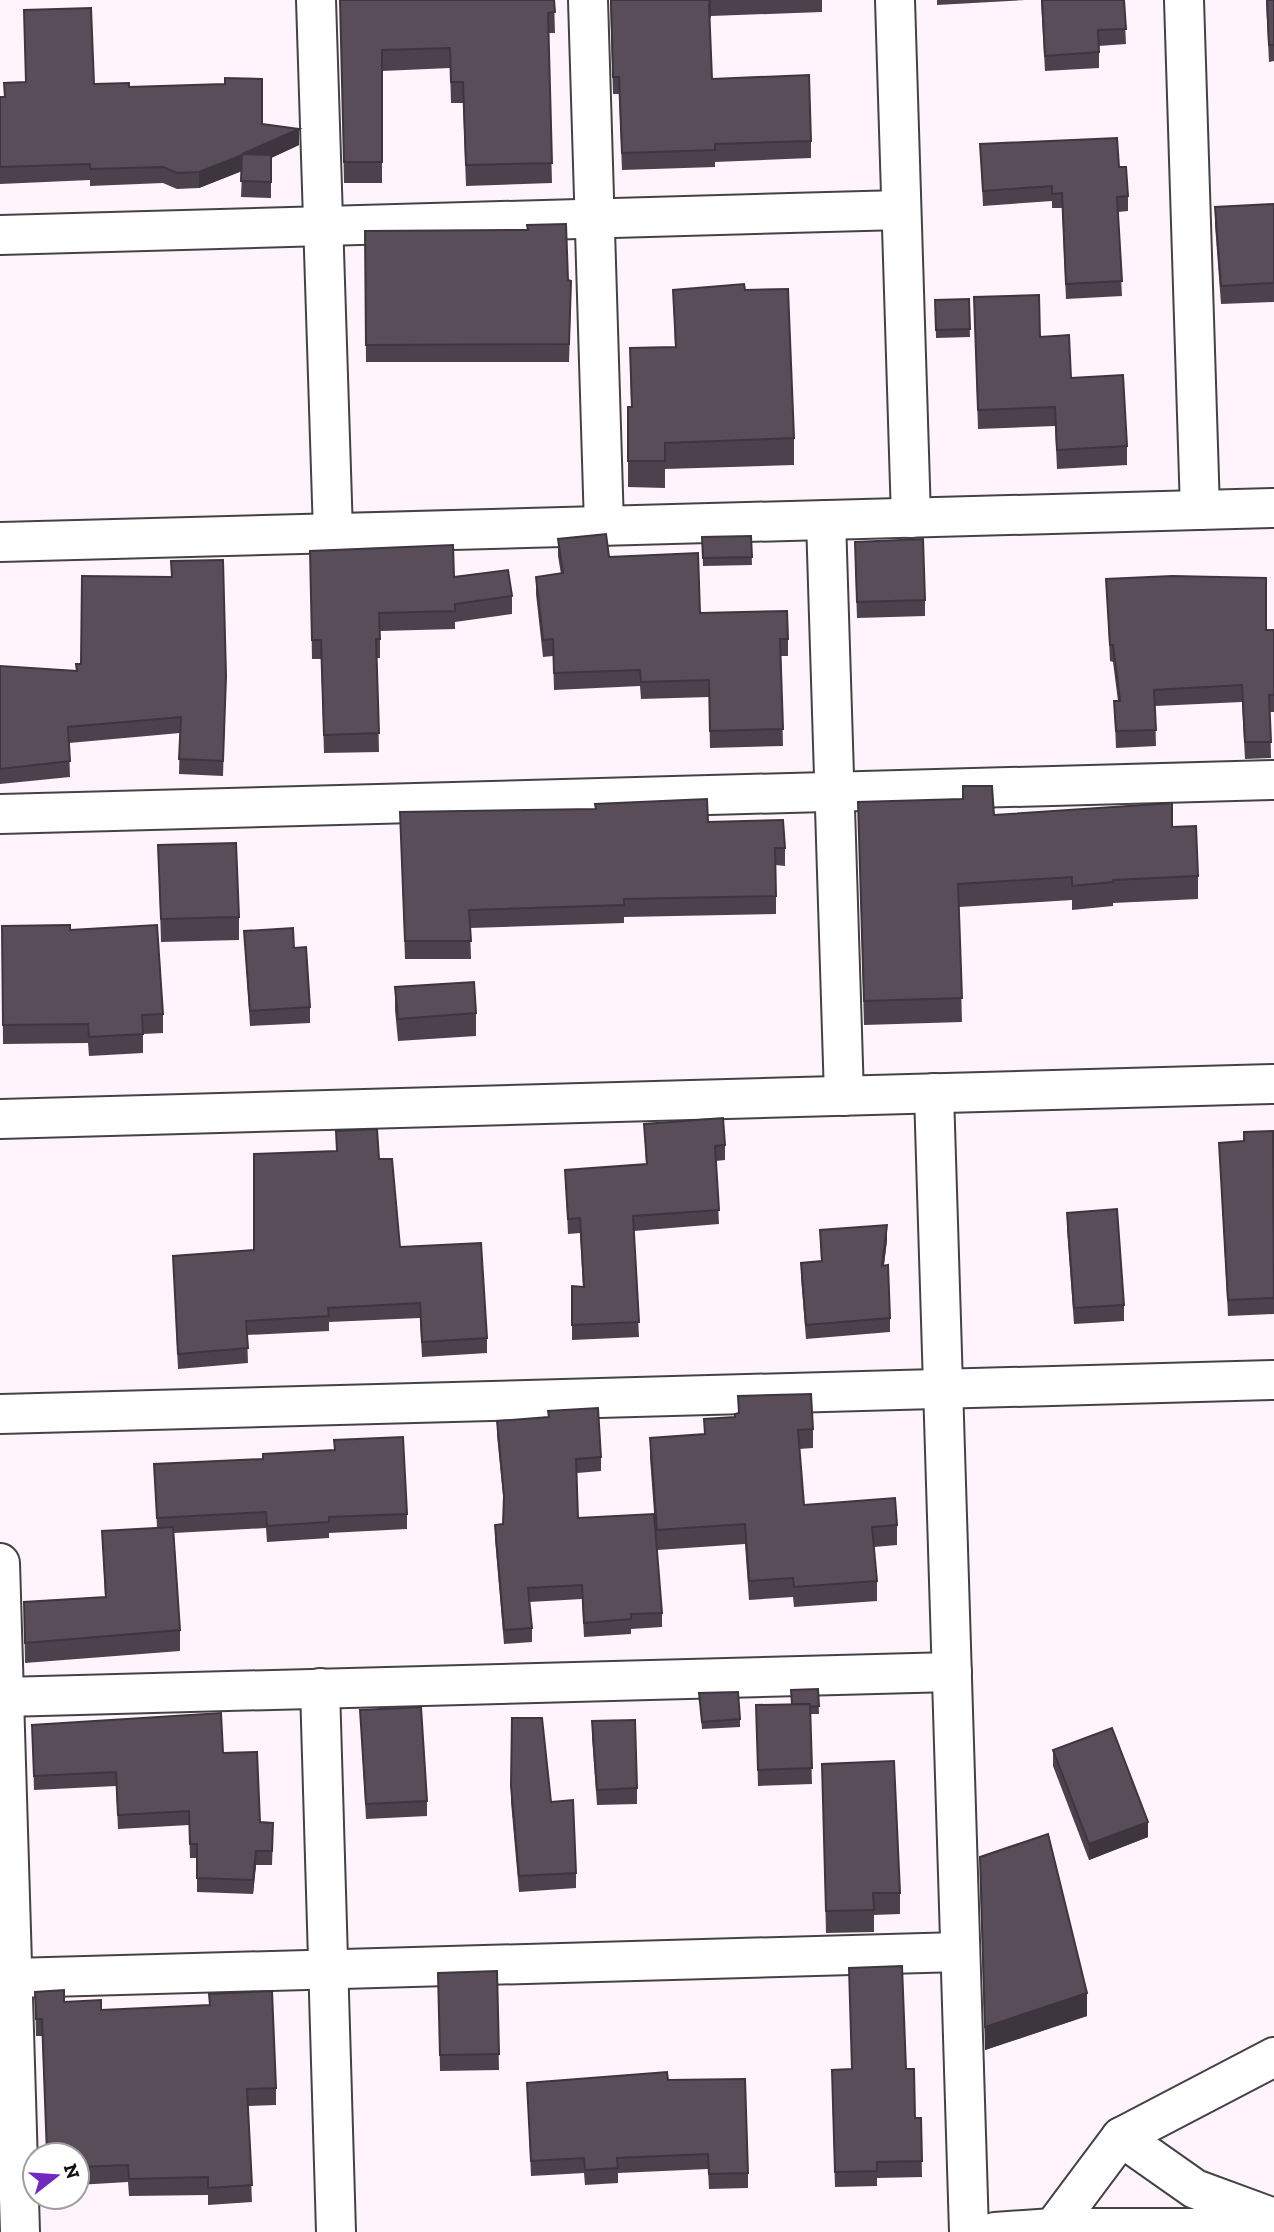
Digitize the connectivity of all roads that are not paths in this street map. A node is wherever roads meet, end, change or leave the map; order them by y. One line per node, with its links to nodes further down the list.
1 (316, 0): 7 (street)
2 (588, 0): 6 (street)
3 (895, 0): 5 (street)
4 (1184, 0): 10 (street)
5 (901, 210): 6 (street); 11 (street)
6 (595, 219): 7 (street); 13 (street)
7 (323, 226): 8 (street); 14 (street)
8 (0, 235)
9 (1274, 508): 10 (street)
10 (1200, 510): 11 (street)
11 (911, 518): 12 (street)
12 (826, 520): 13 (street); 17 (street)
13 (604, 526): 14 (street)
14 (333, 533): 15 (street)
15 (0, 542)
16 (1274, 780): 17 (street)
17 (834, 792): 18 (street); 21 (street)
18 (0, 814)
19 (1274, 1084): 20 (street)
20 (934, 1093): 21 (street); 24 (street)
21 (844, 1096): 22 (street)
22 (0, 1119)
23 (1274, 1380): 24 (street)
24 (943, 1389): 25 (street); 27 (street)
25 (0, 1414)
26 (0, 1563): 29 (street)
27 (952, 1672): 28 (street); 30 (street)
28 (320, 1688): 29 (street); 31 (street)
29 (4, 1697): 32 (street)
30 (960, 1952): 31 (street); 40 (street)
31 (329, 1969): 32 (street); 39 (street)
32 (13, 1978): 38 (street)
33 (1274, 2057): 34 (street)
34 (1121, 2137): 35 (street); 36 (street)
35 (1274, 2218)
36 (1053, 2228): 37 (street); 41 (street)
37 (1274, 2228)
38 (20, 2232)
39 (336, 2232)
40 (969, 2232)
41 (995, 2232)

